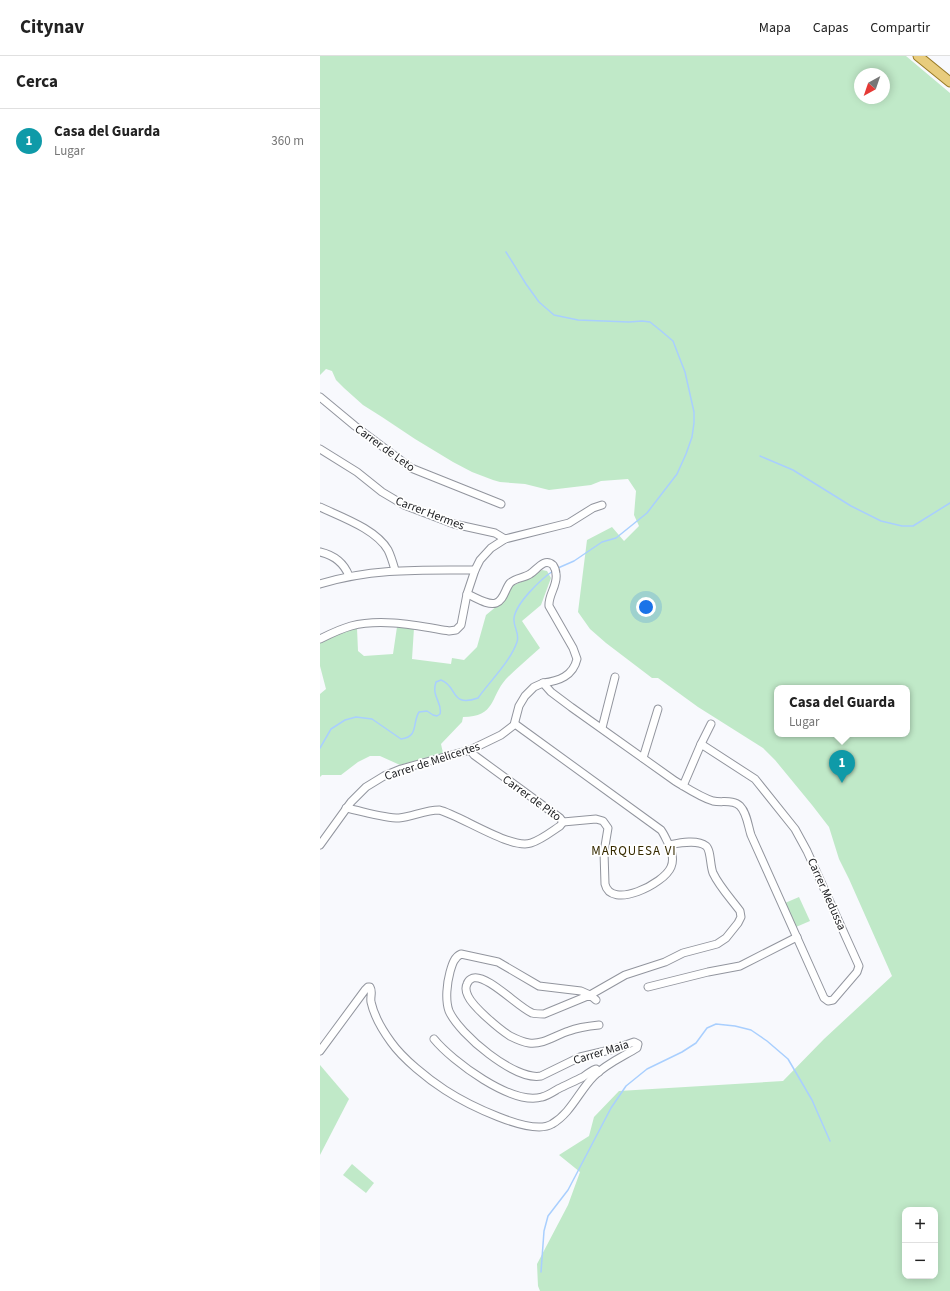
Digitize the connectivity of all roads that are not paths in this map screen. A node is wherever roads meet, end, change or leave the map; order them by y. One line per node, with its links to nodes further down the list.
1 (918, 56): 2 (main road)
2 (950, 82)
3 (320, 398): 5 (street, Carrer de Leto)
4 (320, 449): 8 (street, Carrer Hermes)
5 (501, 504)
6 (602, 505): 8 (street)
7 (320, 507): 10 (street)
8 (505, 539): 11 (street)
9 (320, 552): 12 (street)
10 (395, 570): 11 (street); 12 (street)
11 (475, 570): 14 (street)
12 (349, 576): 13 (street)
13 (320, 584)
14 (467, 594): 15 (street); 17 (street)
15 (320, 640)
16 (615, 678): 21 (street)
17 (543, 683): 19 (street); 21 (street, Carrer Medussa)
18 (658, 709): 24 (street)
19 (515, 724): 23 (street, Carrer de Melicertes); 29 (street)
20 (711, 724): 22 (street)
21 (602, 728): 24 (street, Carrer Medussa)
22 (701, 744): 25 (street); 30 (street, Carrer Medussa)
23 (470, 750): 26 (street, Carrer de Melicertes); 27 (street, Carrer de Pito)
24 (642, 758): 25 (street, Carrer Medussa)
25 (683, 786): 30 (street, Carrer Medussa)
26 (346, 808): 27 (street); 28 (street, Carrer de Melicertes)
27 (563, 822): 29 (street, Carrer de Pito)
28 (320, 845)
29 (669, 845): 32 (street)
30 (797, 937): 31 (street)
31 (648, 987)
32 (590, 995): 33 (street); 34 (street); 37 (street, Carrer Maia)
33 (596, 1000)
34 (599, 1025)
35 (434, 1039): 37 (street)
36 (320, 1051): 37 (street, Carrer Maia)
37 (599, 1072)

